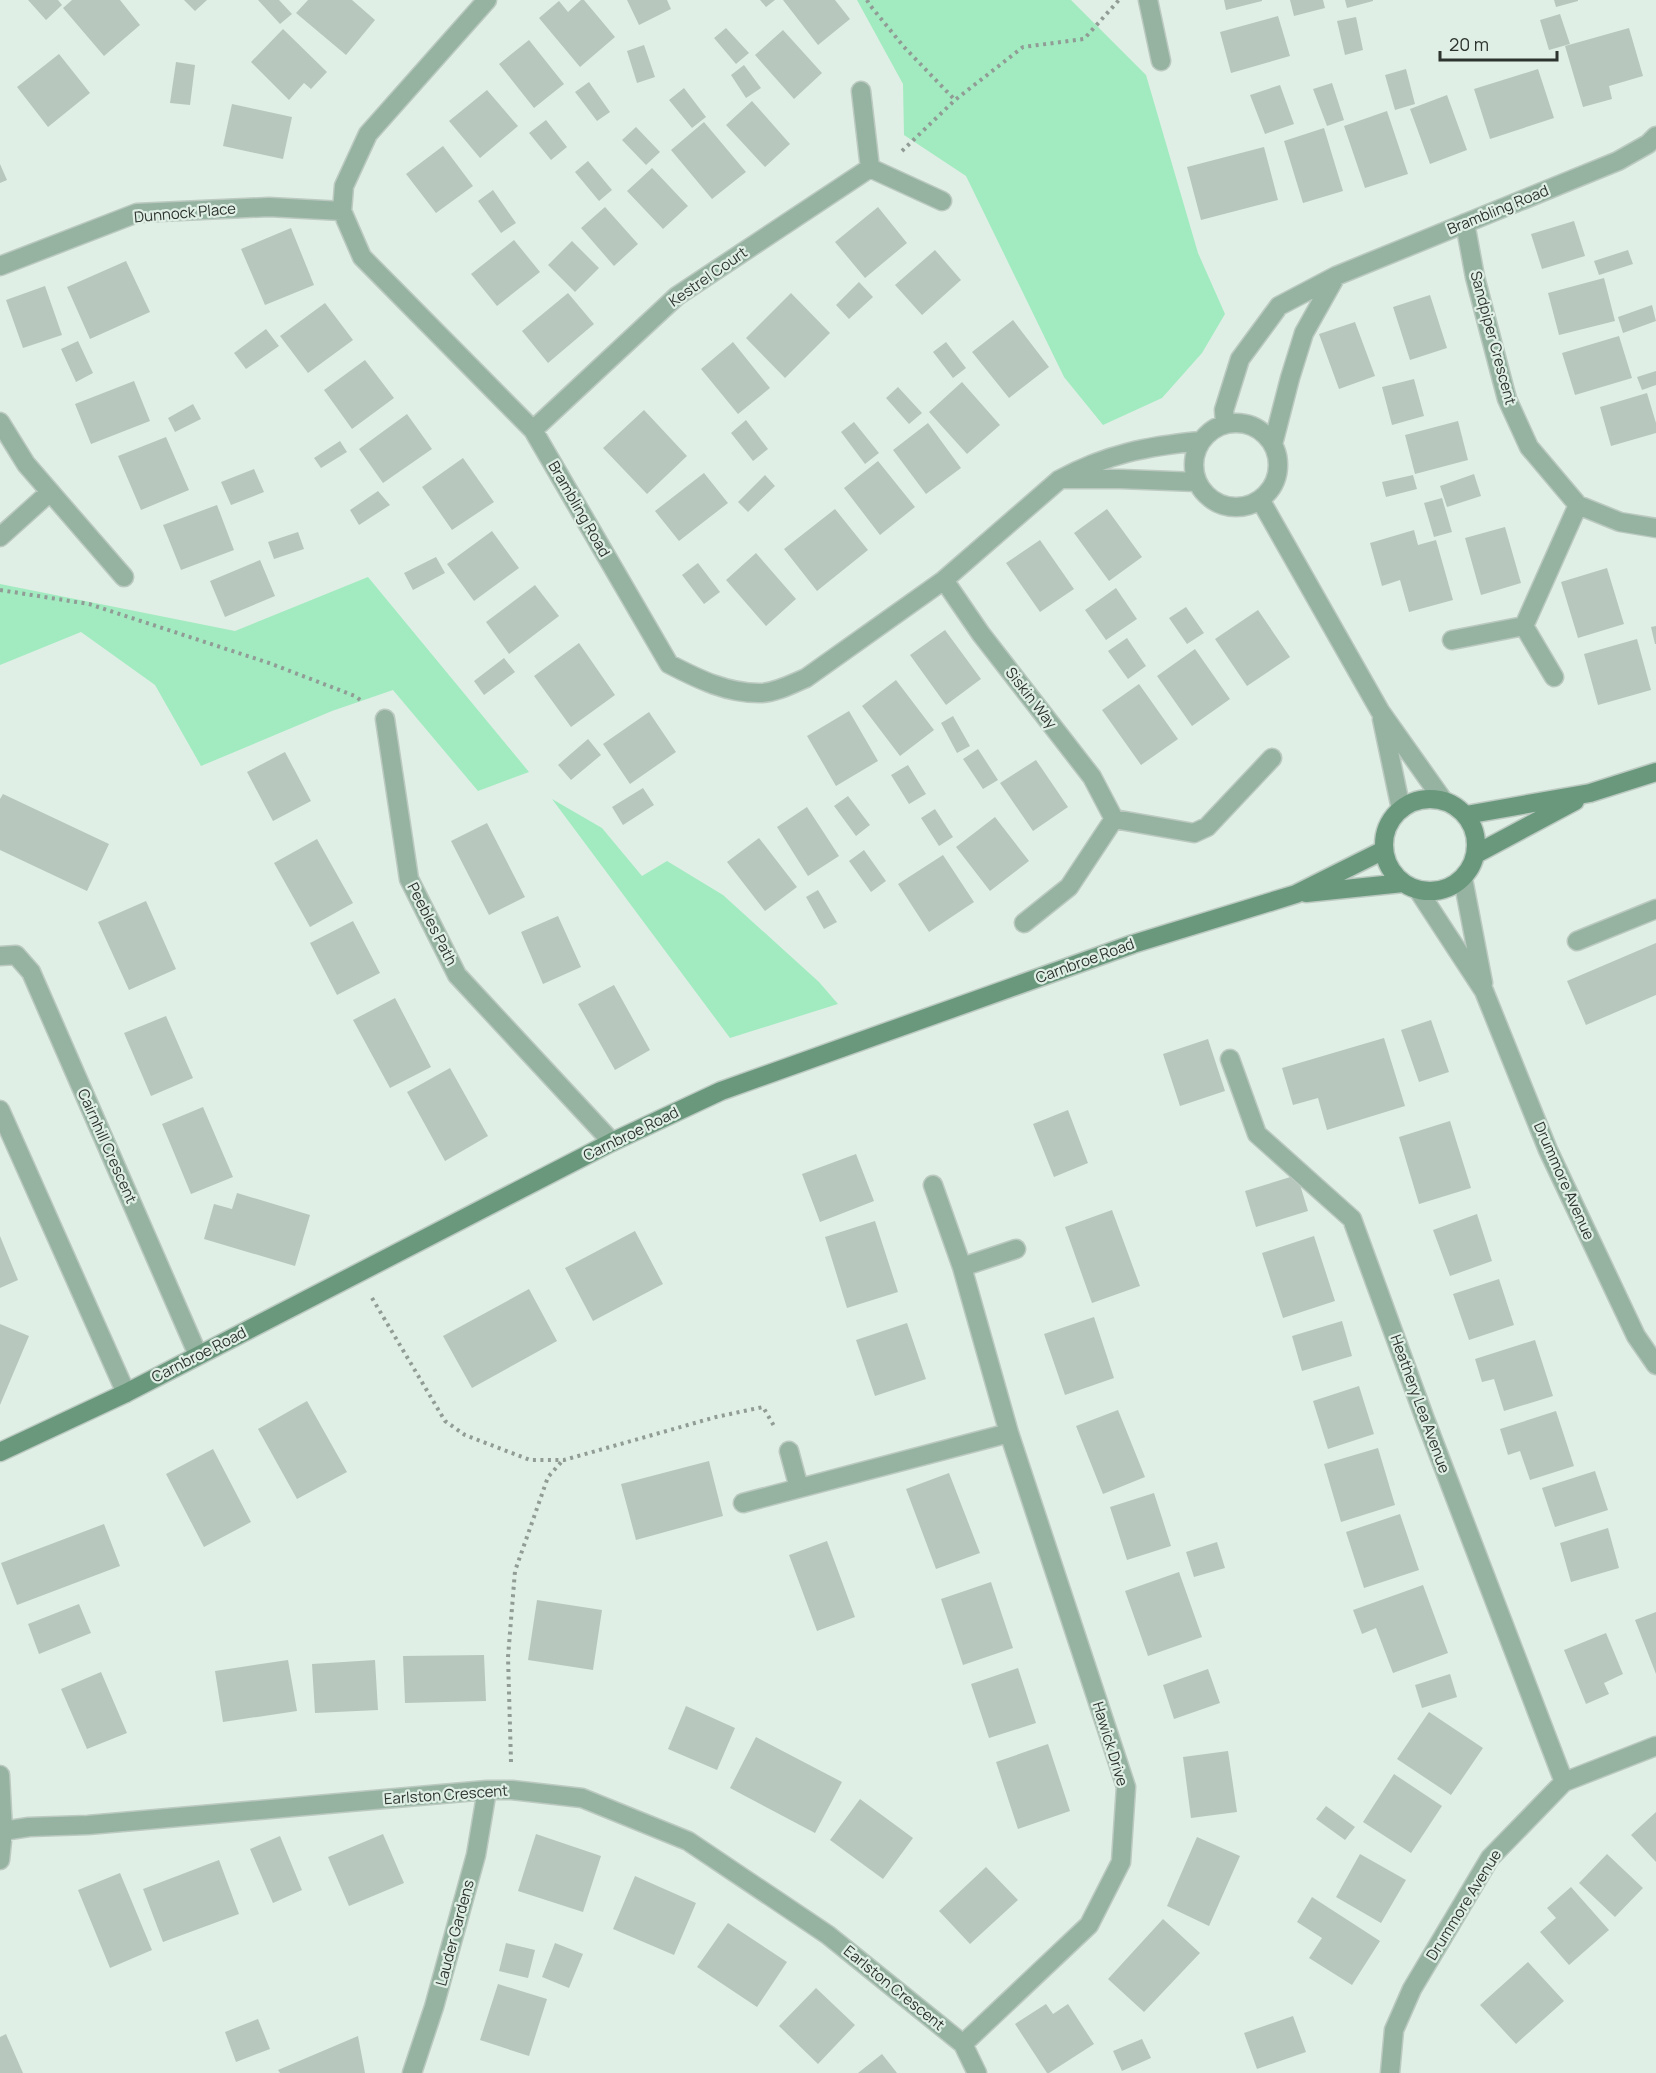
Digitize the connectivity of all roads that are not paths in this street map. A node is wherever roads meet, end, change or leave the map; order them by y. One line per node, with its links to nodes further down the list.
1 (487, 0): 8 (street)
2 (1148, 0): 3 (street)
3 (1161, 61)
4 (861, 91): 6 (street)
5 (1656, 136): 9 (street, Brambling Road)
6 (870, 168): 7 (street); 14 (street, Kestrel Court)
7 (942, 201)
8 (342, 211): 10 (street, Dunnock Place); 14 (street, Brambling Road)
9 (1465, 223): 11 (street, Brambling Road); 21 (street, Sandpiper Crescent)
10 (0, 266)
11 (1336, 276): 13 (street, Brambling Road); 16 (street)
12 (0, 422): 19 (street)
13 (1225, 424): 15 (street); 16 (street)
14 (533, 430): 25 (street, Brambling Road)
15 (1201, 441): 17 (street, Brambling Road); 18 (street)
16 (1273, 444): 20 (street)
17 (1059, 480): 18 (street); 25 (street, Brambling Road)
18 (1197, 482): 20 (street)
19 (50, 492): 23 (street); 24 (street)
20 (1261, 501): 29 (street)
21 (1578, 505): 22 (street, Sandpiper Crescent); 26 (street)
22 (1656, 528)
23 (0, 537)
24 (124, 578)
25 (944, 580): 37 (street, Siskin Way)
26 (1524, 626): 27 (street); 28 (street)
27 (1452, 640)
28 (1554, 677)
29 (1380, 711): 34 (street); 35 (street)
30 (385, 719): 50 (street, Peebles Path)
31 (1272, 758): 37 (street)
32 (1656, 772): 33 (street)
33 (1590, 793): 36 (street); 39 (street)
34 (1443, 800): 35 (street); 36 (street)
35 (1401, 809): 38 (street)
36 (1466, 815): 39 (street)
37 (1114, 819): 44 (street)
38 (1384, 850): 41 (street); 42 (street, Carnbroe Road)
39 (1476, 854): 40 (street)
40 (1463, 879): 41 (street); 47 (street, Drummore Avenue)
41 (1410, 887): 42 (street, Carnbroe Road); 47 (street, Drummore Avenue)
42 (1296, 894): 50 (street, Carnbroe Road)
43 (1656, 909): 45 (street)
44 (1024, 923)
45 (1577, 941)
46 (0, 956): 54 (street, Cairnhill Crescent)
47 (1484, 991): 55 (street, Drummore Avenue)
48 (1230, 1059): 64 (street, Heathery Lea Avenue)
49 (0, 1110): 56 (street)
50 (612, 1142): 54 (street, Carnbroe Road)
51 (933, 1185): 53 (street, Hawick Drive)
52 (1016, 1249): 53 (street)
53 (962, 1267): 57 (street, Hawick Drive)
54 (198, 1355): 56 (street, Carnbroe Road)
55 (1656, 1365)
56 (126, 1394): 59 (street, Carnbroe Road)
57 (1009, 1433): 60 (street); 68 (street, Hawick Drive)
58 (789, 1451): 60 (street)
59 (0, 1452)
60 (800, 1488): 61 (street)
61 (743, 1503)
62 (1656, 1746): 64 (street, Drummore Avenue)
63 (0, 1775): 66 (street)
64 (1564, 1782): 71 (street, Drummore Avenue)
65 (487, 1790): 66 (street, Earlston Crescent); 68 (street, Earlston Crescent); 69 (street, Lauder Gardens)
66 (3, 1831): 67 (street)
67 (0, 1860)
68 (963, 2044): 70 (street, Earlston Crescent)
69 (412, 2073)
70 (977, 2073)
71 (1390, 2073)

